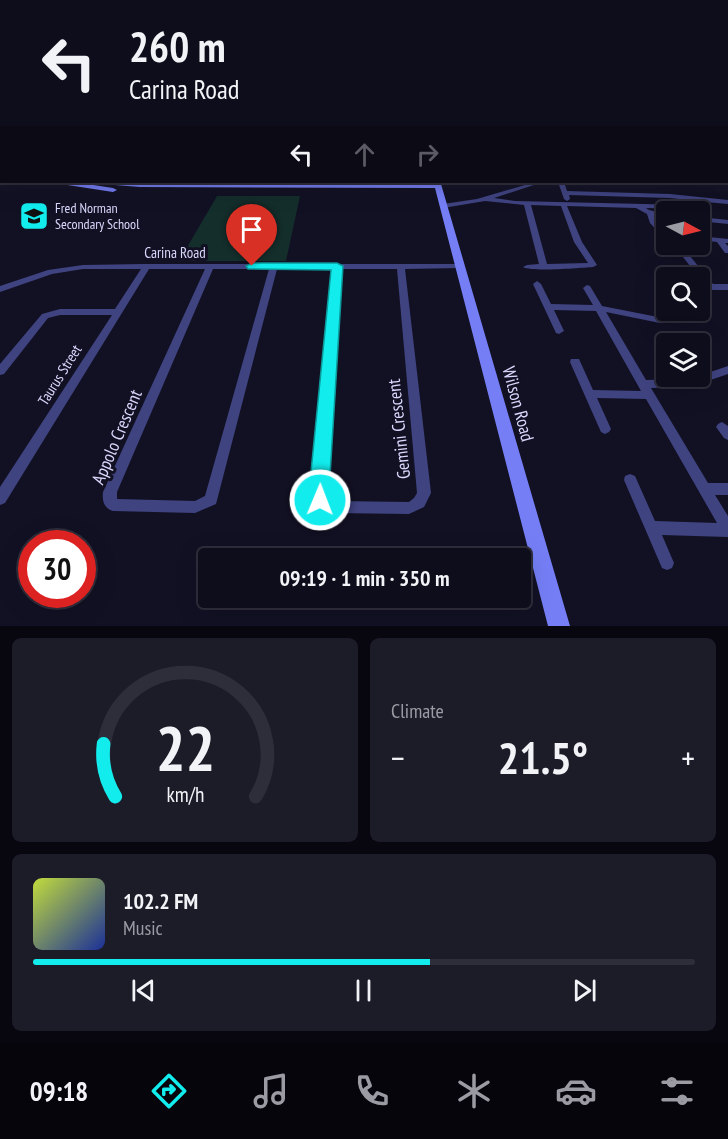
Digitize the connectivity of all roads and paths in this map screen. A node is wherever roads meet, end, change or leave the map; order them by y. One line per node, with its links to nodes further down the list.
1 (67, 183): 6 (street)
2 (131, 183): 6 (street)
3 (220, 183): 7 (street)
4 (534, 183): 10 (street)
5 (561, 183): 9 (street)
6 (205, 185): 7 (street); 8 (street)
7 (229, 186): 8 (street)
8 (440, 191): 10 (street); 29 (street, Wilson Road)
9 (565, 194): 11 (street); 14 (street)
10 (485, 199): 13 (street)
11 (692, 200): 12 (street); 15 (street)
12 (728, 202)
13 (527, 203): 14 (street); 33 (street)
14 (566, 204): 15 (street); 33 (street)
15 (638, 206): 16 (street)
16 (650, 213): 17 (street); 20 (street)
17 (656, 214)
18 (710, 220): 19 (street)
19 (728, 222)
20 (656, 226)
21 (710, 239): 22 (street)
22 (719, 240): 23 (street); 24 (street)
23 (728, 241)
24 (728, 252)
25 (685, 255): 34 (street)
26 (273, 266): 27 (street, Carina Road); 31 (street, Carina Road); 31 (street, Appolo Crescent)
27 (337, 266): 28 (street, Carina Road); 28 (street, Gemini Crescent)
28 (401, 266): 29 (street, Carina Road)
29 (460, 266): 58 (street, Wilson Road)
30 (147, 267): 31 (street, Carina Road); 39 (street, Carina Road); 42 (street, Taurus Street)
31 (210, 267)
32 (527, 267): 33 (street)
33 (544, 267)
34 (695, 267)
35 (537, 284): 40 (street)
36 (710, 286): 37 (street)
37 (728, 287)
38 (587, 288): 41 (street)
39 (0, 289)
40 (548, 307): 41 (street); 44 (street)
41 (597, 309): 43 (street); 48 (street)
42 (117, 312): 46 (street); 54 (street, Taurus Street)
43 (656, 319)
44 (559, 331)
45 (575, 362): 49 (street)
46 (0, 370)
47 (728, 370): 48 (street)
48 (645, 389): 49 (street); 52 (street)
49 (589, 394): 50 (street)
50 (605, 429)
51 (630, 480): 55 (street)
52 (704, 489): 53 (street); 56 (street)
53 (728, 489)
54 (0, 499)
55 (651, 528): 56 (street); 57 (street)
56 (728, 530)
57 (667, 563)
58 (559, 626)

